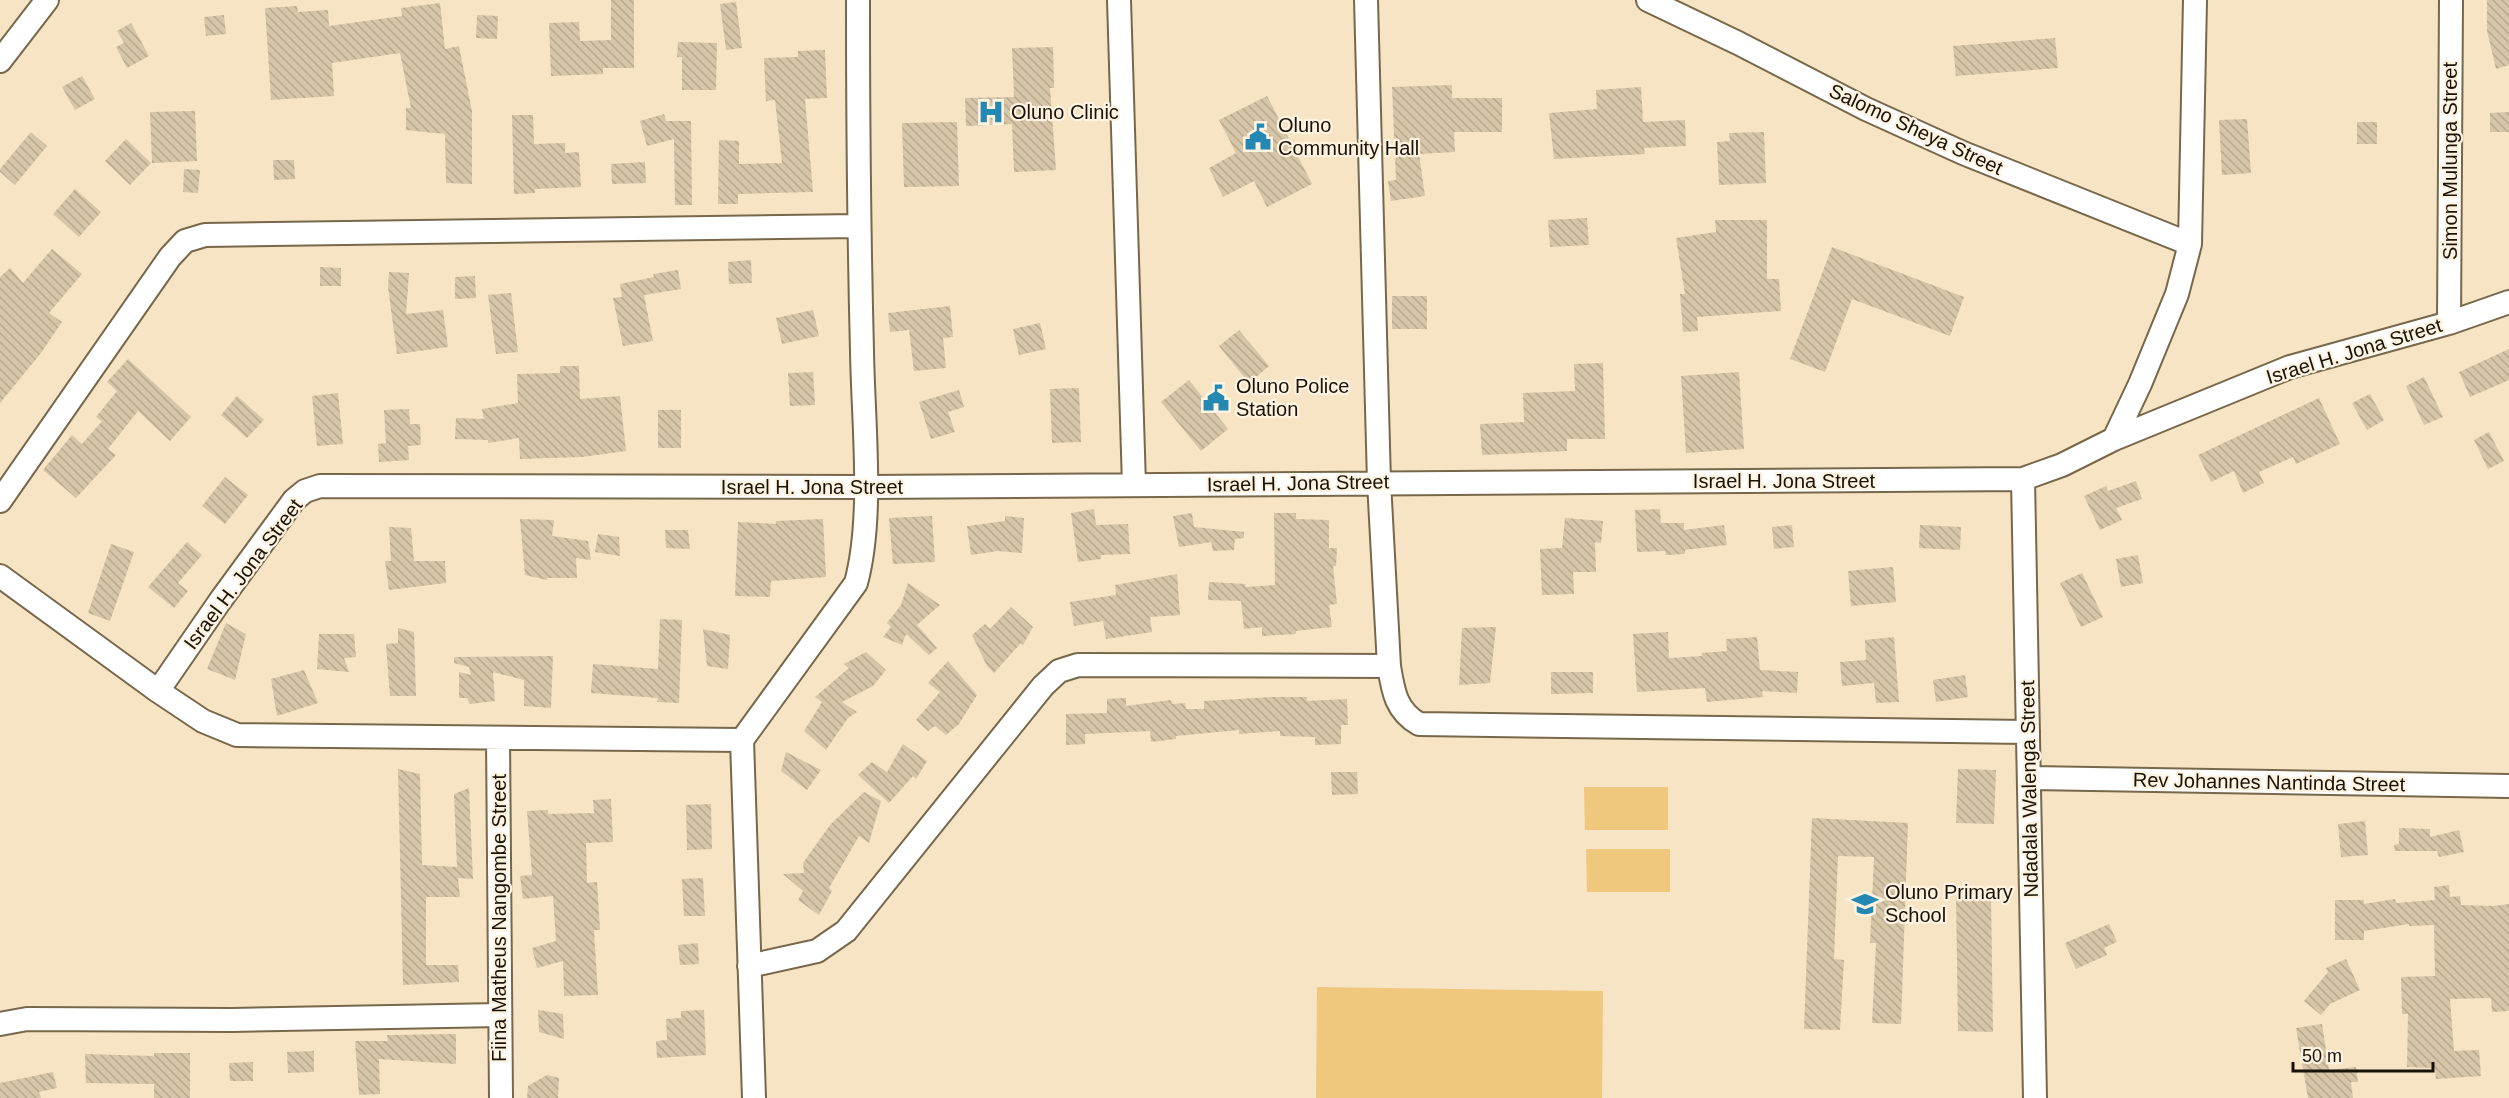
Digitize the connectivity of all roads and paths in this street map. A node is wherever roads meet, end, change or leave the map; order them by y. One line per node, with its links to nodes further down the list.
1 (47, 0): 8 (street)
2 (858, 0): 9 (street)
3 (1119, 0): 16 (street)
4 (1366, 0): 15 (street)
5 (1648, 0): 10 (street, Salomo Sheya Street)
6 (2195, 0): 10 (street)
7 (2451, 0): 12 (street, Simon Mulunga Street)
8 (0, 61)
9 (858, 226): 17 (street); 18 (street)
10 (2190, 244): 13 (street)
11 (2509, 302): 12 (street, Israel H. Jona Street)
12 (2449, 322): 13 (street, Israel H. Jona Street)
13 (2114, 439): 14 (street, Israel H. Jona Street)
14 (2023, 479): 15 (street, Israel H. Jona Street); 22 (street, Ndadala Walenga Street)
15 (1379, 482): 16 (street, Israel H. Jona Street); 20 (street)
16 (1134, 485): 17 (street, Israel H. Jona Street)
17 (865, 487): 21 (street, Israel H. Jona Street); 24 (street)
18 (0, 501)
19 (0, 576): 21 (street)
20 (1389, 666): 22 (street); 27 (street)
21 (158, 691): 23 (street)
22 (2028, 732): 25 (street, Ndadala Walenga Street)
23 (498, 738): 24 (street); 28 (street, Fiina Matheus Nangombe Street)
24 (742, 740): 27 (street)
25 (2029, 778): 26 (street, Rev Johannes Nantinda Street); 32 (street, Ndadala Walenga Street)
26 (2509, 786)
27 (749, 966): 31 (street)
28 (500, 1016): 29 (street); 30 (street, Fiina Matheus Nangombe Street)
29 (0, 1024)
30 (501, 1098)
31 (754, 1098)
32 (2035, 1098)

